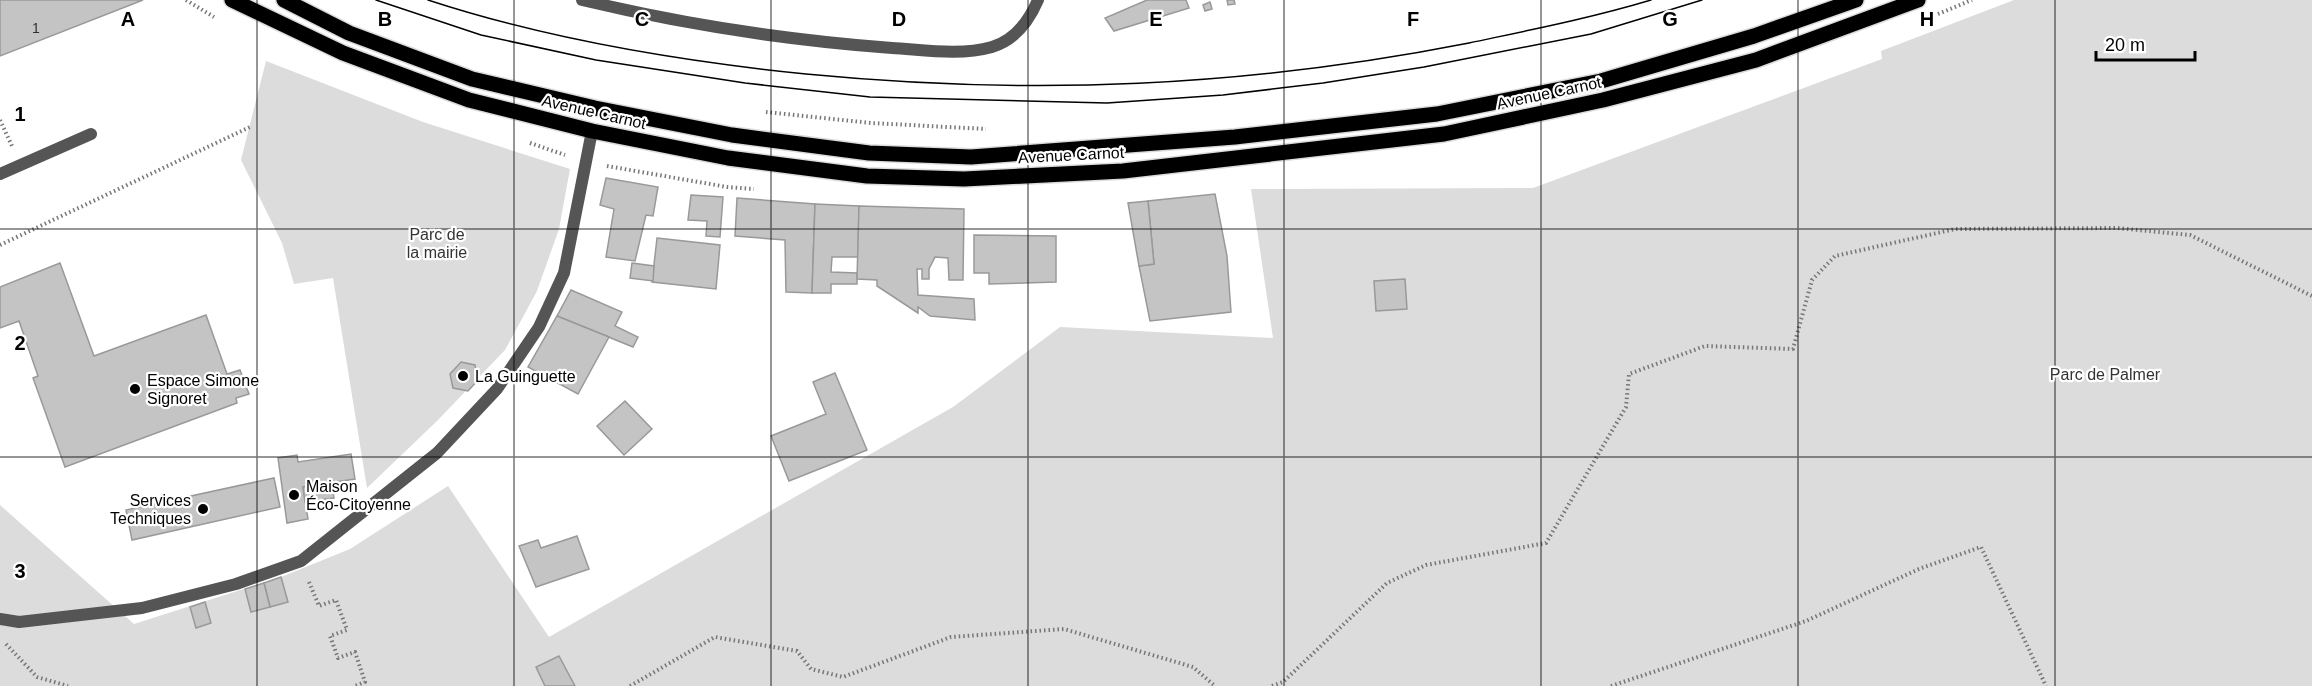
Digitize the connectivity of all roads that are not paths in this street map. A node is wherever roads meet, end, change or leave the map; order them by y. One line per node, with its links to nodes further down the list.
1 (232, 0): 7 (main road, Avenue Carnot)
2 (284, 0): 5 (main road, Avenue Carnot)
3 (582, 0): 4 (street)
4 (1038, 0)
5 (1856, 0)
6 (1918, 0): 7 (main road, Avenue Carnot)
7 (592, 132): 10 (street)
8 (91, 134): 9 (street)
9 (0, 174)
10 (0, 619)

